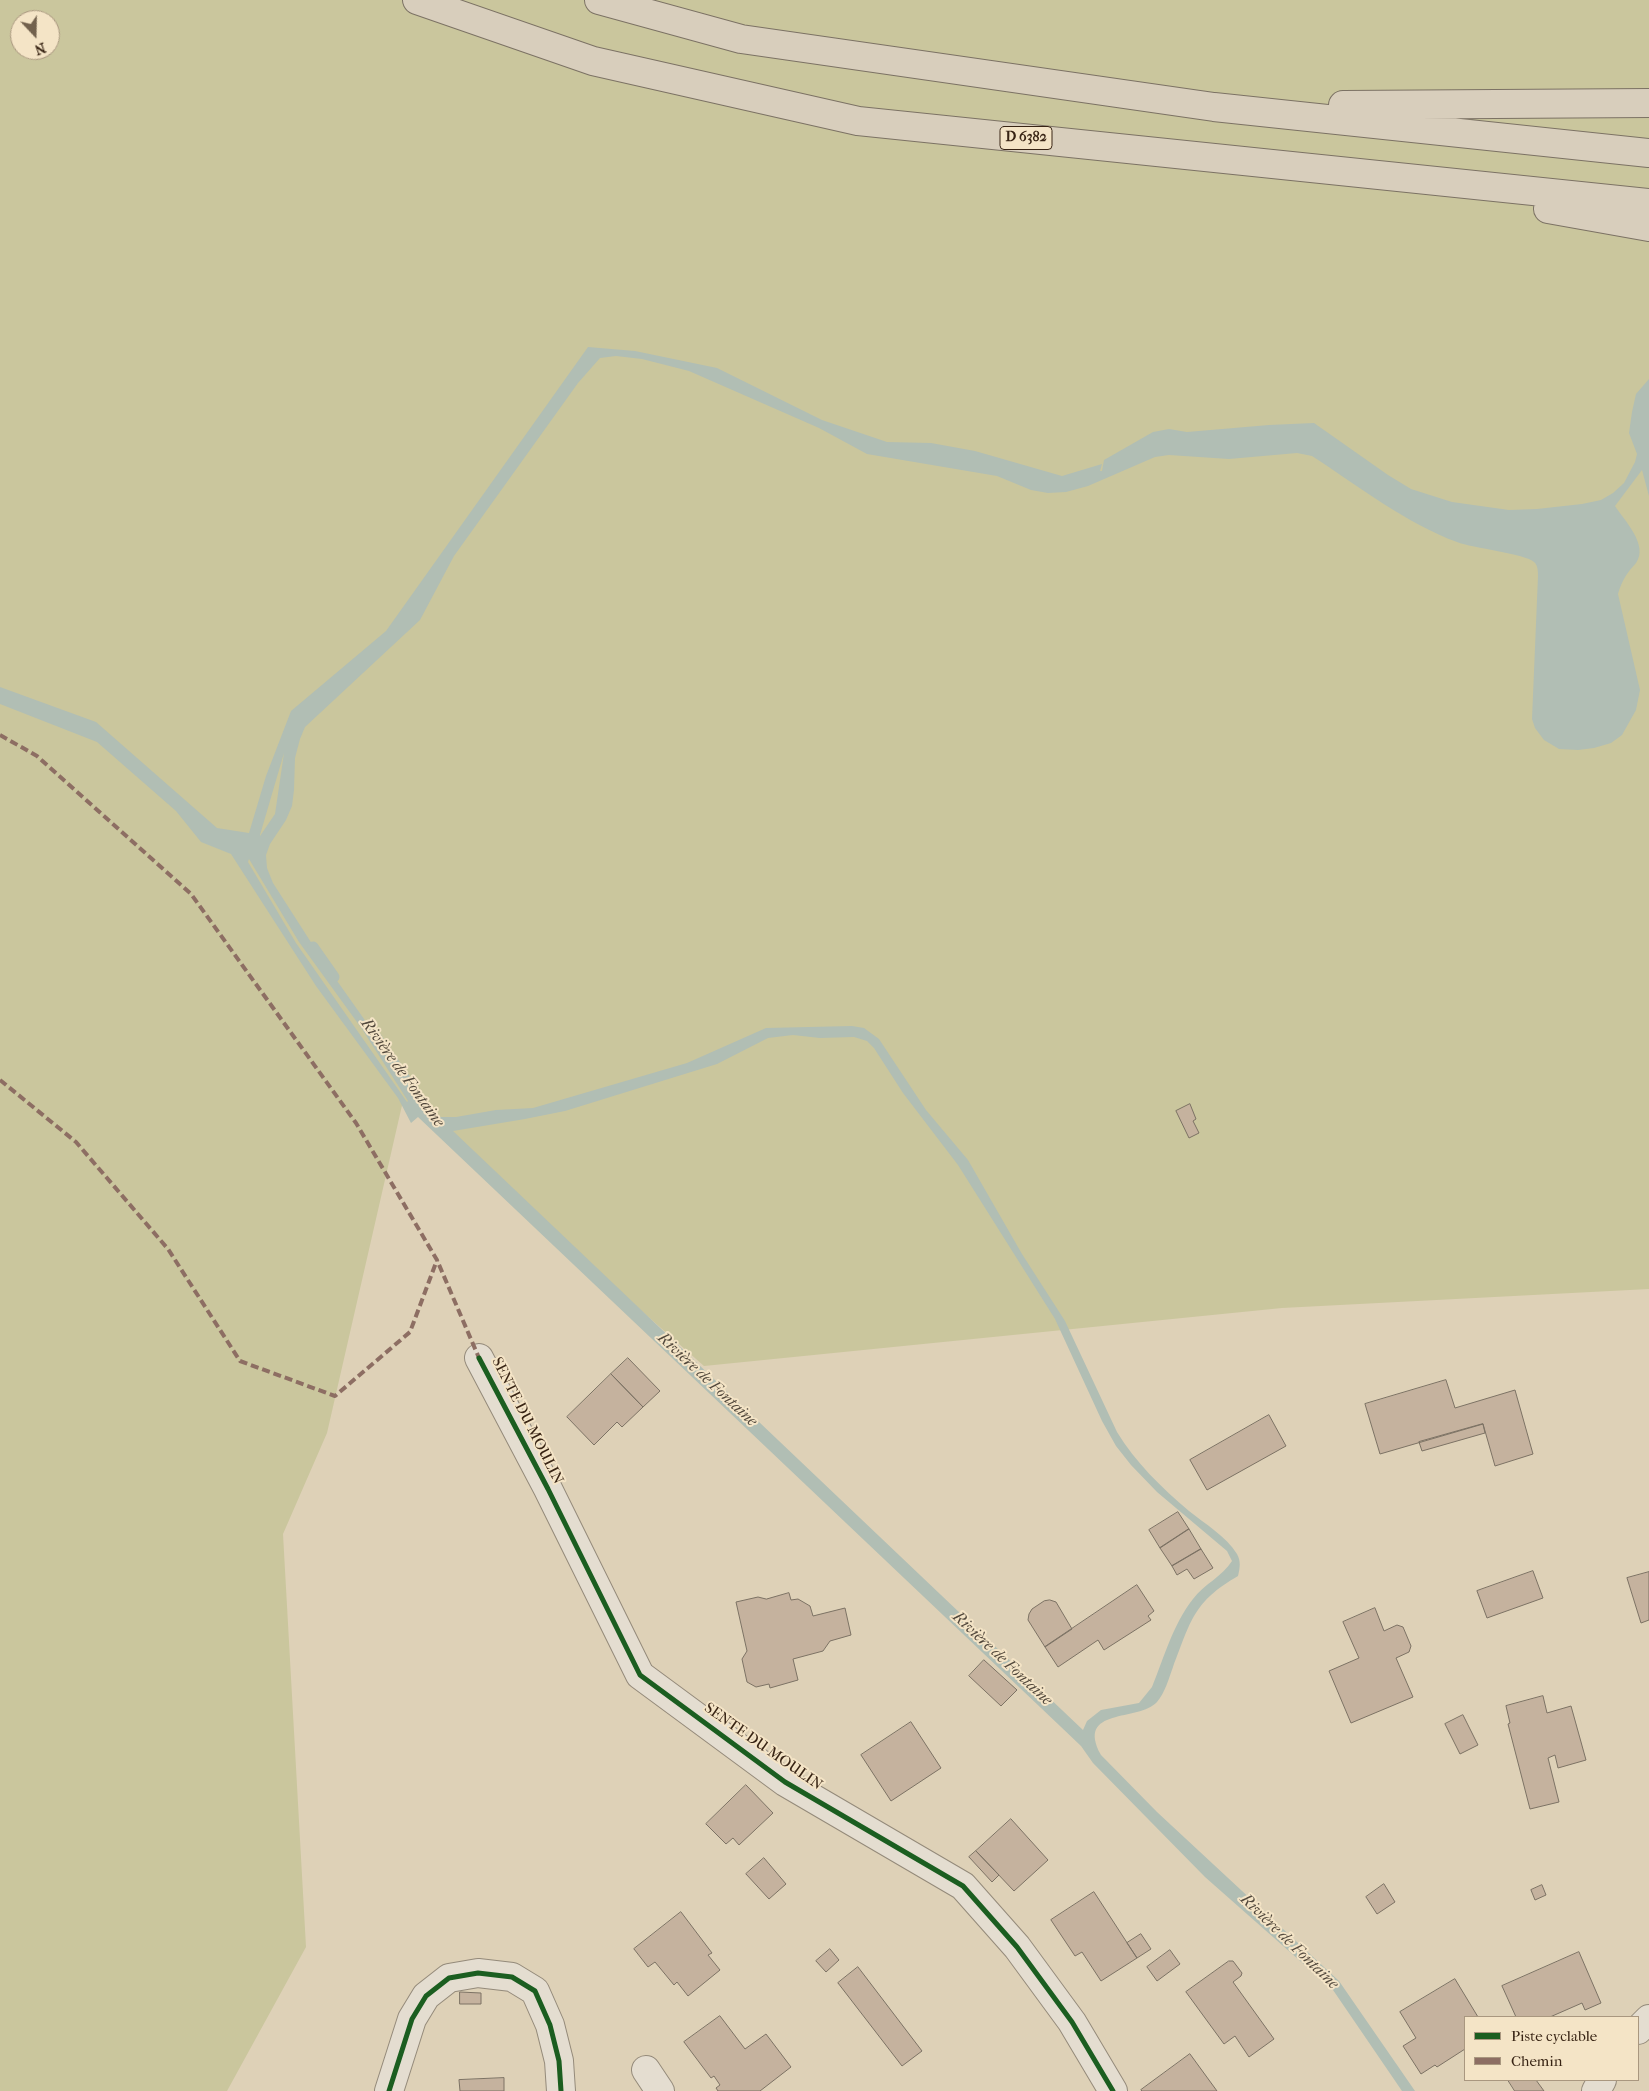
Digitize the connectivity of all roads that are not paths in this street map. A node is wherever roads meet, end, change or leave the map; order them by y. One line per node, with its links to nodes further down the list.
1 (417, 0): 6 (highway, D 6382)
2 (600, 0): 4 (highway)
3 (1649, 103): 4 (highway)
4 (1214, 107): 5 (highway)
5 (1649, 153)
6 (1310, 167): 7 (highway, D 6382); 8 (highway)
7 (1649, 203)
8 (1649, 227)
9 (480, 1358): 14 (street, SENTE DU MOULIN)
10 (1649, 2019): 11 (street)
11 (1639, 2029)
12 (389, 2091): 13 (street)
13 (561, 2091)
14 (1113, 2091)

